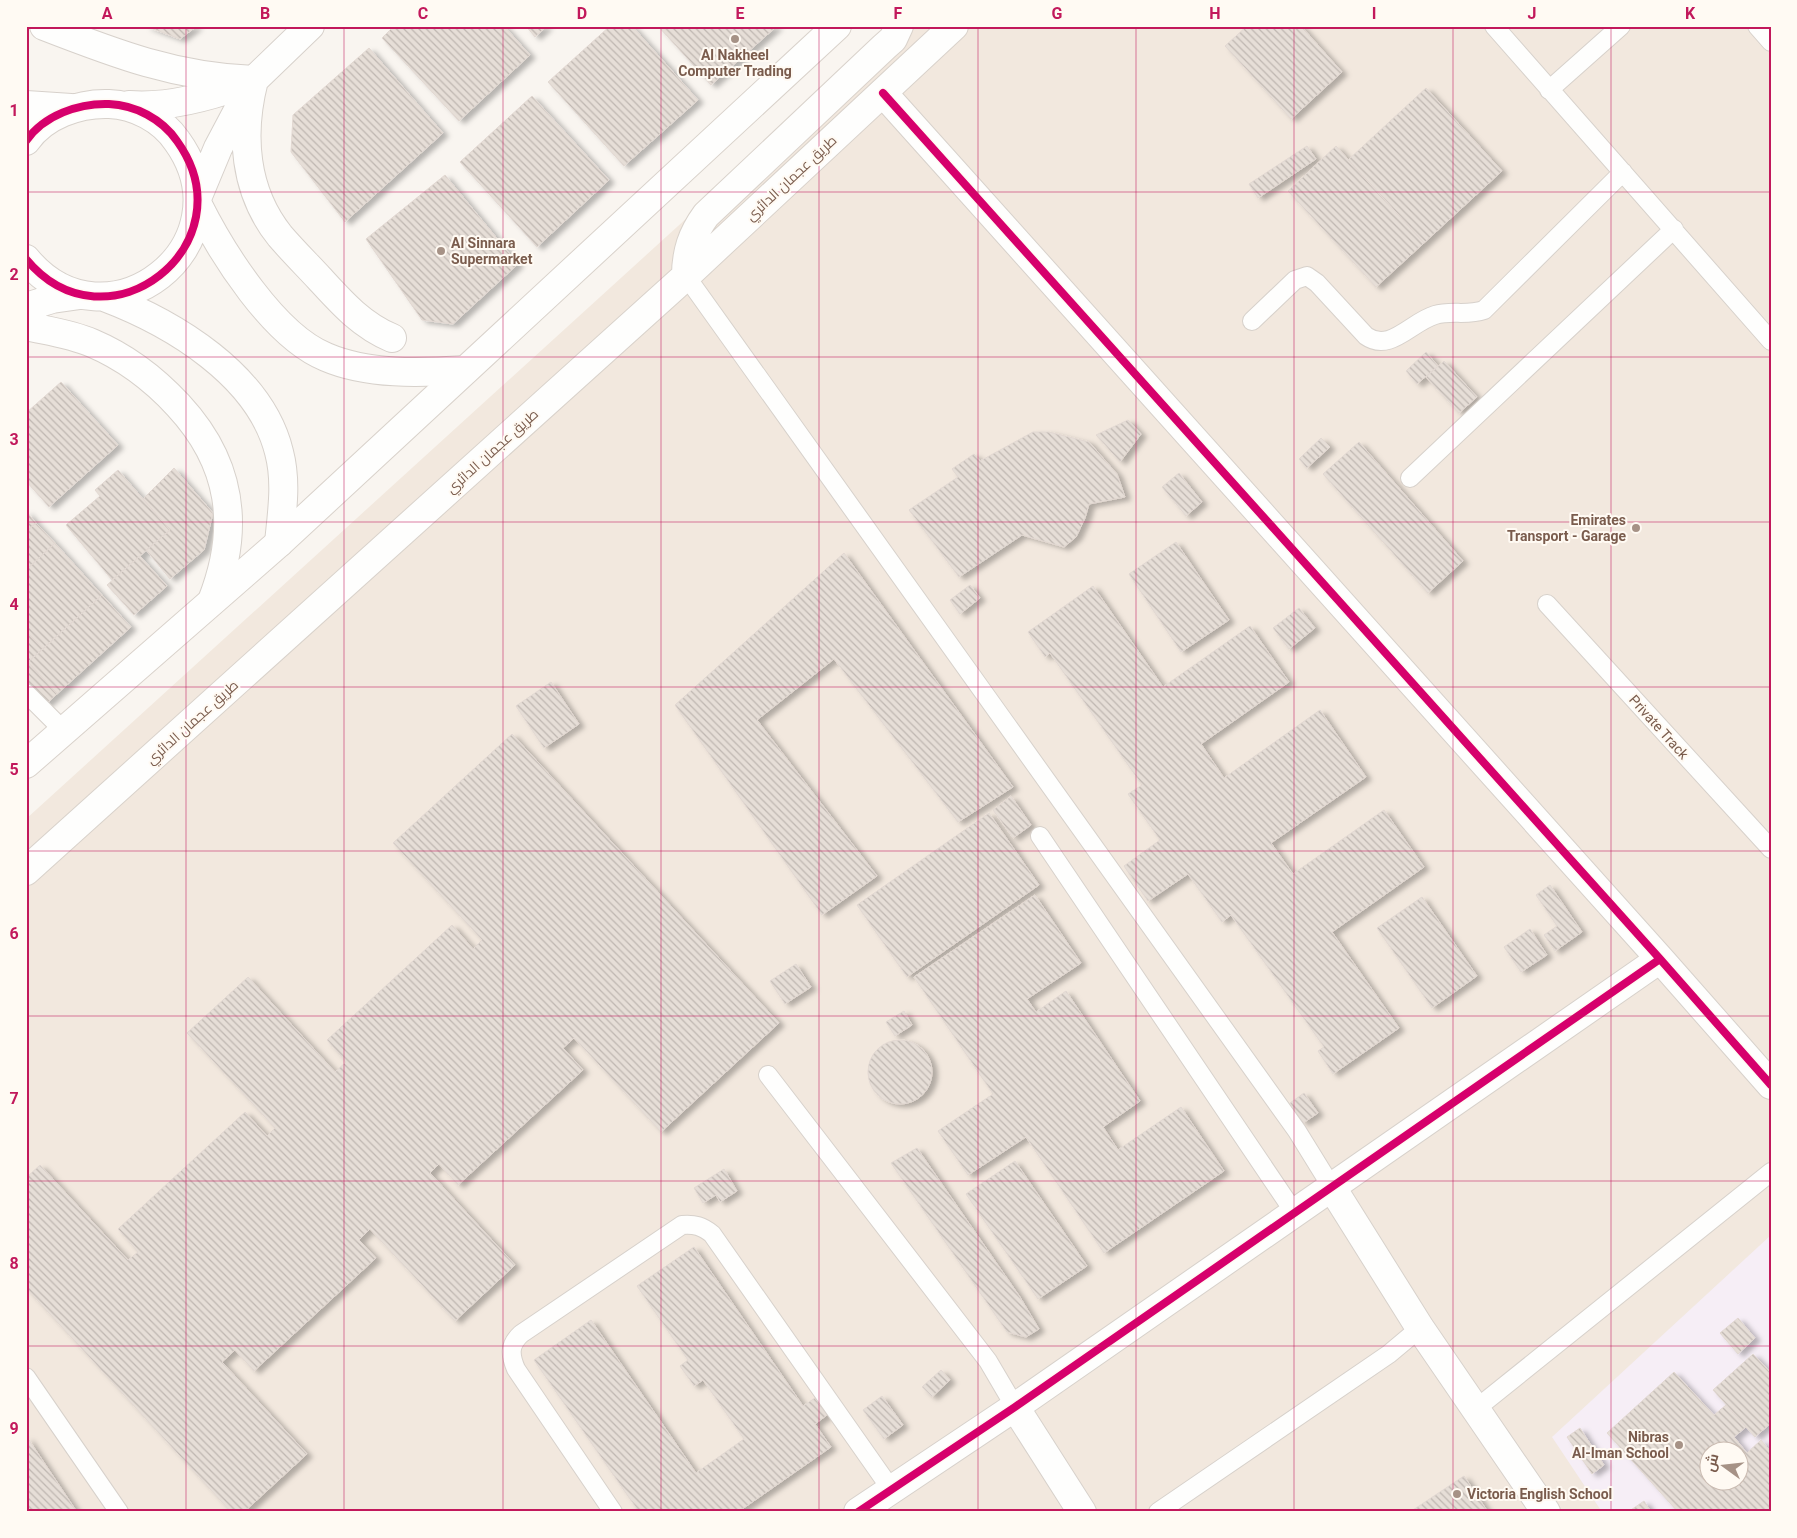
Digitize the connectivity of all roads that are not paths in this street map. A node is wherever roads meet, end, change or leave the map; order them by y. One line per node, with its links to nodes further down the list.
1 (44, 26): 10 (street)
2 (310, 26): 10 (street)
3 (837, 26): 28 (street)
4 (899, 26): 21 (street)
5 (954, 26): 12 (street, طريق عجمان الدائري)
6 (1494, 26): 11 (lane)
7 (1621, 26): 11 (lane)
8 (1757, 26): 9 (lane)
9 (1771, 42)
10 (254, 80): 13 (street); 18 (street); 26 (street)
11 (1549, 90): 17 (lane)
12 (883, 93): 21 (street, طريق عجمان الدائري); 39 (street)
13 (117, 104): 15 (street); 18 (street)
14 (26, 105): 15 (street)
15 (72, 108): 16 (street)
16 (26, 141)
17 (1622, 172): 19 (lane); 24 (lane)
18 (198, 200): 22 (street); 28 (street)
19 (1674, 229): 27 (lane); 29 (lane)
20 (26, 259): 22 (street)
21 (686, 276): 38 (street, طريق عجمان الدائري); 43 (lane)
22 (92, 296): 23 (street); 30 (street)
23 (26, 307)
24 (1252, 321)
25 (26, 326): 31 (street)
26 (392, 338)
27 (1771, 341)
28 (465, 370): 30 (street)
29 (1410, 478)
30 (279, 543): 31 (street)
31 (212, 600): 34 (street)
32 (1547, 604): 37 (lane, Private Track)
33 (26, 693): 34 (lane)
34 (64, 731): 35 (street)
35 (26, 764)
36 (1040, 836): 44 (lane)
37 (1771, 849)
38 (26, 871)
39 (1660, 959): 41 (street); 43 (street)
40 (768, 1075): 47 (lane)
41 (1771, 1085)
42 (1771, 1172): 48 (lane)
43 (1331, 1186): 44 (street); 45 (street)
44 (1294, 1212): 47 (street)
45 (1420, 1328): 48 (street); 54 (lane)
46 (26, 1378): 51 (lane)
47 (1015, 1407): 49 (street); 50 (street)
48 (1477, 1408): 55 (street)
49 (891, 1489): 52 (lane); 53 (street)
50 (1076, 1510)
51 (118, 1512)
52 (613, 1512)
53 (858, 1512)
54 (1158, 1512)
55 (1546, 1512)

